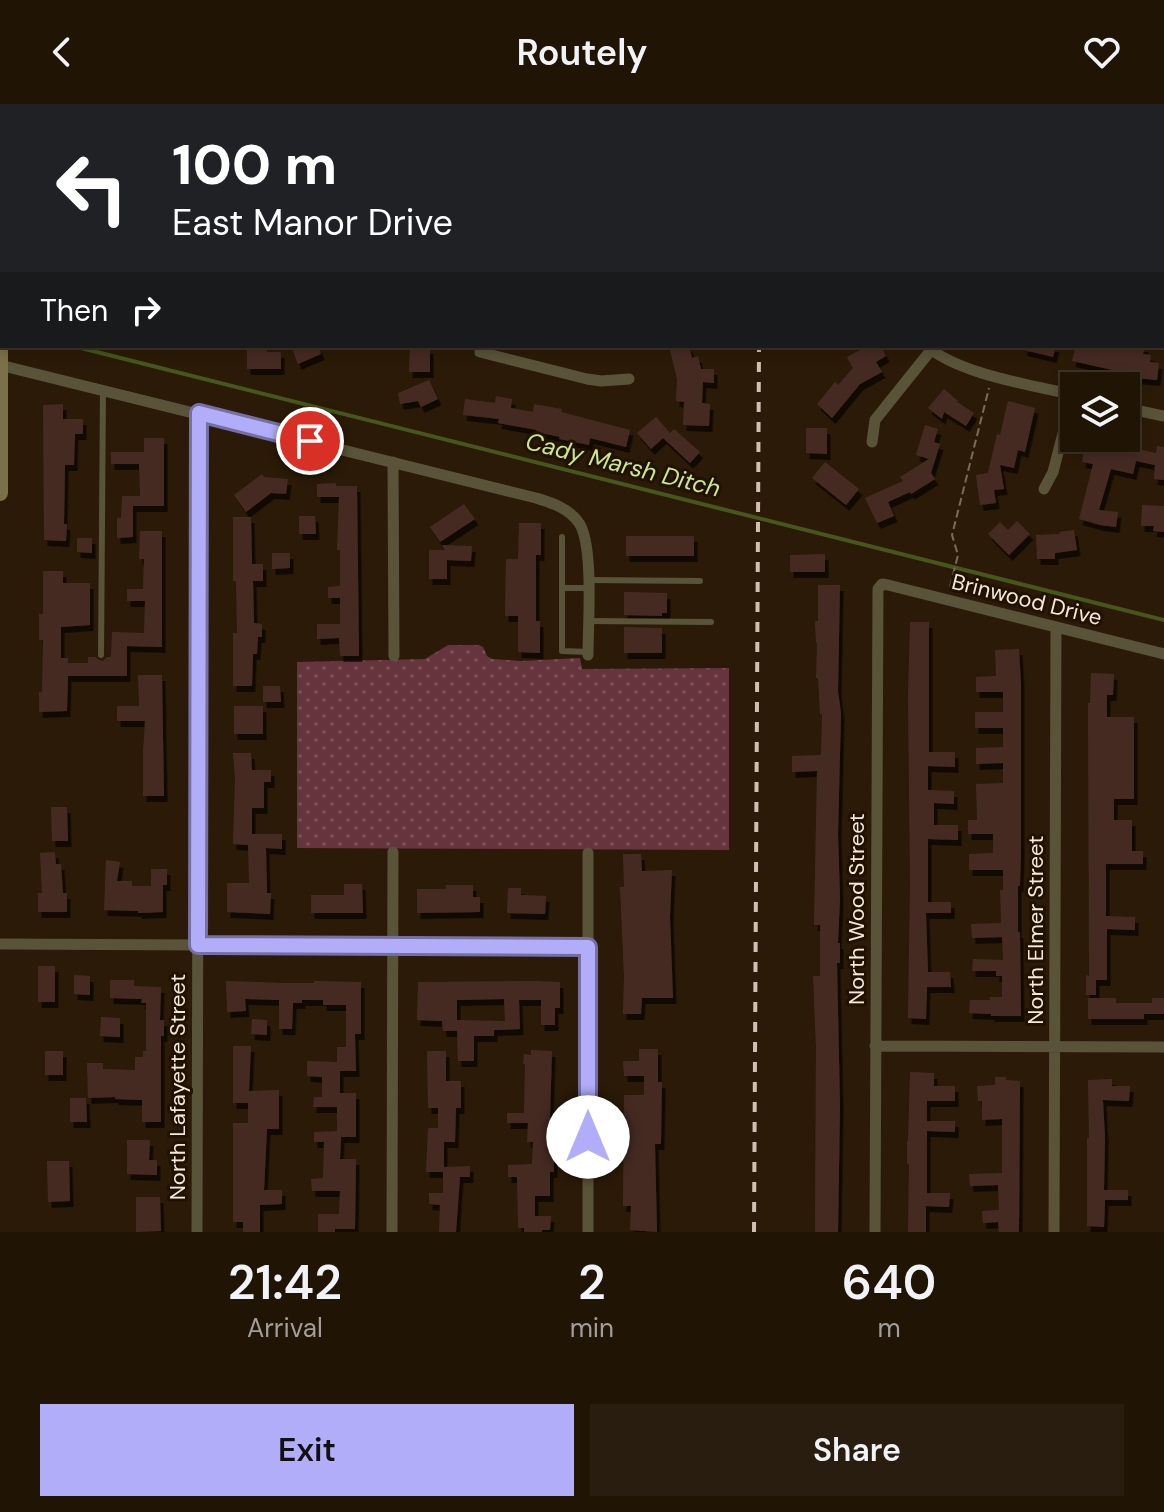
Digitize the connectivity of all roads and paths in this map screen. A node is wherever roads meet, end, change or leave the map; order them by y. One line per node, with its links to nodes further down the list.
1 (0, 104): 2 (street)
2 (0, 129)
3 (0, 260): 4 (street)
4 (0, 312): 5 (street)
5 (0, 345): 8 (street)
6 (929, 348): 9 (street); 17 (street)
7 (480, 349): 10 (street)
8 (0, 365): 11 (street); 15 (street)
9 (992, 375): 12 (street); 23 (path)
10 (629, 379)
11 (103, 389): 14 (street); 33 (lane)
12 (1060, 392)
13 (1140, 411): 16 (street)
14 (199, 413): 19 (street); 38 (street, North Lafayette Street)
15 (0, 416): 21 (street)
16 (1164, 416)
17 (872, 442)
18 (1060, 445): 20 (street)
19 (393, 462): 25 (street); 34 (street)
20 (1044, 489)
21 (0, 493)
22 (562, 537): 27 (lane)
23 (953, 576)
24 (700, 581): 25 (lane)
25 (588, 584): 27 (lane); 28 (street)
26 (880, 586): 30 (street, Brinwood Drive); 41 (street, North Wood Street)
27 (562, 588): 31 (lane)
28 (588, 621): 29 (lane); 31 (street)
29 (711, 622)
30 (1056, 627): 32 (street, Brinwood Drive); 42 (street, North Elmer Street)
31 (588, 653)
32 (1164, 654)
33 (101, 655)
34 (394, 656)
35 (393, 852): 39 (street)
36 (588, 853): 40 (street)
37 (0, 944): 38 (street)
38 (198, 945): 39 (street); 44 (street, North Lafayette Street)
39 (392, 946): 40 (street); 45 (street)
40 (588, 947): 46 (street)
41 (875, 1046): 42 (street); 47 (street, North Wood Street)
42 (1055, 1047): 43 (street); 48 (street, North Elmer Street)
43 (1164, 1047)
44 (197, 1232)
45 (392, 1232)
46 (588, 1232)
47 (875, 1232)
48 (1054, 1232)

